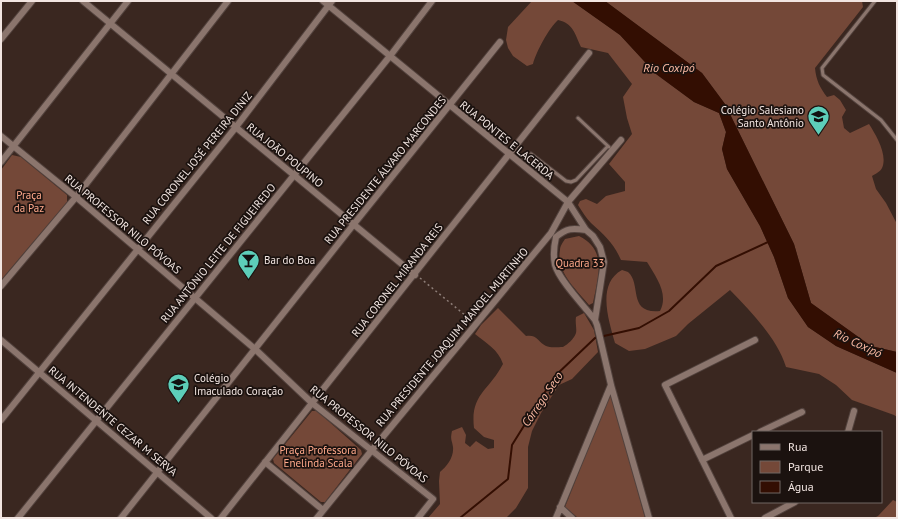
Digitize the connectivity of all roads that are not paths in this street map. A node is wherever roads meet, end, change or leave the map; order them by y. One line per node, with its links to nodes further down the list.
1 (32, 1): 10 (street)
2 (83, 1): 9 (street, RUA JOÃO POUPINO)
3 (128, 1): 9 (street)
4 (228, 1): 14 (street)
5 (323, 1): 8 (street, RUA PONTES E LACERDA)
6 (432, 1): 13 (street, RUA ANTÔNIO LEITE DE FIGUEIREDO)
7 (875, 1): 20 (lane)
8 (330, 3): 13 (street, RUA PONTES E LACERDA); 17 (street, RUA CORONEL JOSÉ PEREIRA DINIZ)
9 (110, 24): 14 (street, RUA JOÃO POUPINO); 21 (street)
10 (1, 39)
11 (500, 42): 15 (street, RUA PRESIDENTE ÁLVARO MARCONDES)
12 (589, 54): 24 (street, RUA CORONEL MIRANDA REIS)
13 (390, 56): 15 (street, RUA PONTES E LACERDA); 26 (street, RUA ANTÔNIO LEITE DE FIGUEIREDO)
14 (171, 74): 17 (street, RUA JOÃO POUPINO); 27 (street)
15 (449, 106): 24 (street, RUA PONTES E LACERDA); 29 (street, RUA PRESIDENTE ÁLVARO MARCONDES)
16 (578, 118): 22 (lane)
17 (236, 127): 26 (street, RUA JOÃO POUPINO); 33 (street, RUA CORONEL JOSÉ PEREIRA DINIZ)
18 (1, 136): 21 (street, RUA PROFESSOR NILO PÓVOAS)
19 (621, 140): 22 (street, RUA PRESIDENTE JOAQUIM MANOEL MURTINHO)
20 (897, 140)
21 (14, 146): 25 (street); 27 (street, RUA PROFESSOR NILO PÓVOAS)
22 (610, 148): 23 (lane); 28 (street, RUA PRESIDENTE JOAQUIM MANOEL MURTINHO)
23 (531, 154)
24 (508, 155): 28 (street, RUA PONTES E LACERDA); 34 (street, RUA CORONEL MIRANDA REIS)
25 (1, 162)
26 (294, 175): 29 (street, RUA JOÃO POUPINO); 36 (street, RUA ANTÔNIO LEITE DE FIGUEIREDO)
27 (76, 197): 33 (street, RUA PROFESSOR NILO PÓVOAS); 35 (street)
28 (568, 202): 30 (street, RUA PONTES E LACERDA); 31 (street, RUA PRESIDENTE JOAQUIM MANOEL MURTINHO)
29 (354, 224): 34 (street, RUA JOÃO POUPINO); 40 (street, RUA PRESIDENTE ÁLVARO MARCONDES)
30 (586, 230): 32 (street); 37 (street, RUA PONTES E LACERDA)
31 (551, 233): 32 (street); 51 (street, RUA PRESIDENTE JOAQUIM MANOEL MURTINHO)
32 (556, 237): 37 (street)
33 (137, 250): 36 (street, RUA PROFESSOR NILO PÓVOAS); 41 (street, RUA CORONEL JOSÉ PEREIRA DINIZ)
34 (415, 274): 43 (street, RUA CORONEL MIRANDA REIS)
35 (1, 286)
36 (195, 298): 40 (street, RUA PROFESSOR NILO PÓVOAS); 47 (street, RUA ANTÔNIO LEITE DE FIGUEIREDO)
37 (596, 322): 42 (street)
38 (1, 340): 41 (street, RUA INTENDENTE CEZAR M SERVA)
39 (755, 340): 52 (street)
40 (256, 350): 43 (street, RUA PROFESSOR NILO PÓVOAS); 54 (street, RUA PRESIDENTE ÁLVARO MARCONDES)
41 (39, 372): 46 (street, RUA CORONEL JOSÉ PEREIRA DINIZ); 47 (street, RUA INTENDENTE CEZAR M SERVA)
42 (611, 385): 56 (street); 66 (street)
43 (312, 403): 51 (street, RUA PROFESSOR NILO PÓVOAS); 53 (street, RUA CORONEL MIRANDA REIS)
44 (854, 411): 49 (street)
45 (802, 412): 48 (street)
46 (1, 420)
47 (96, 420): 54 (street, RUA INTENDENTE CEZAR M SERVA); 58 (street, RUA ANTÔNIO LEITE DE FIGUEIREDO)
48 (762, 431)
49 (848, 431)
50 (752, 435): 52 (street)
51 (372, 450): 57 (street, RUA PRESIDENTE JOAQUIM MANOEL MURTINHO); 63 (street, RUA PROFESSOR NILO PÓVOAS)
52 (702, 460): 67 (street)
53 (265, 462): 57 (street); 61 (street, RUA CORONEL MIRANDA REIS)
54 (158, 473): 59 (street, RUA PRESIDENTE ÁLVARO MARCONDES); 60 (street, RUA INTENDENTE CEZAR M SERVA)
55 (793, 503): 68 (street)
56 (560, 507): 64 (street); 65 (street)
57 (323, 510): 62 (street, RUA PRESIDENTE JOAQUIM MANOEL MURTINHO)
58 (18, 518)
59 (122, 518)
60 (211, 518)
61 (221, 518)
62 (318, 518)
63 (418, 518)
64 (556, 518)
65 (572, 518)
66 (649, 518)
67 (732, 518)
68 (766, 518)

